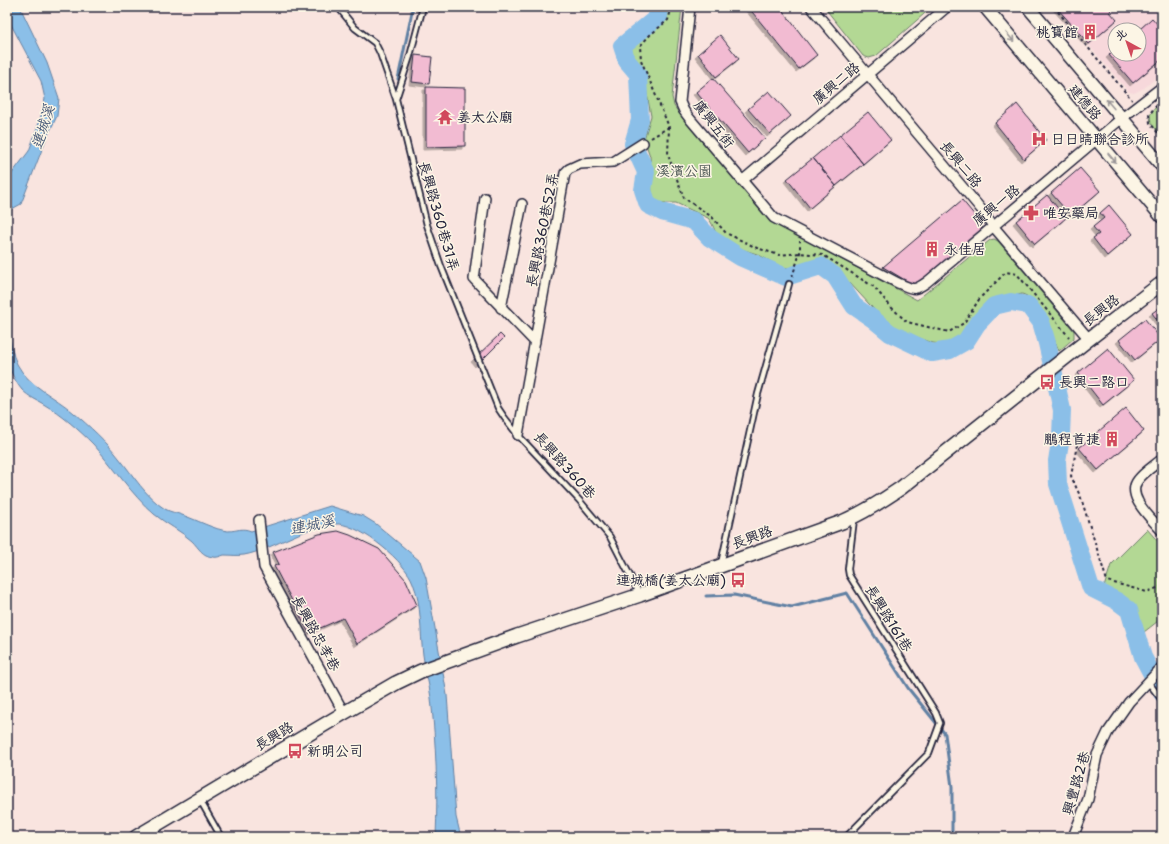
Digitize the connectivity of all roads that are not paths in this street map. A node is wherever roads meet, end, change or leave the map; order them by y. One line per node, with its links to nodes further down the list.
1 (338, 7): 10 (lane, 長興路360巷31弄)
2 (423, 7): 10 (lane)
3 (690, 7): 15 (street, 廣興五街)
4 (811, 7): 8 (street, 長興二路)
5 (947, 7): 8 (street, 廣興二路)
6 (985, 7): 12 (street, 建德路, one-way to 12)
7 (1028, 7): 11 (street, 建德路, one-way to 7)
8 (867, 75): 15 (street, 廣興二路); 19 (street, 長興二路)
9 (1162, 87): 11 (street, 廣興一路)
10 (396, 99): 25 (lane, 長興路360巷31弄)
11 (1122, 118): 12 (street, 廣興一路); 14 (street, 建德路)
12 (1097, 140): 18 (street, 建德路, one-way to 18); 19 (street, 廣興一路)
13 (643, 143): 24 (street, 長興路360巷52弄)
14 (1162, 166)
15 (742, 181): 19 (street, 廣興一路)
16 (485, 198): 22 (street)
17 (522, 204): 22 (street)
18 (1162, 217)
19 (993, 226): 23 (street, 長興二路)
20 (1162, 283): 23 (main road, 長興路)
21 (789, 284): 30 (lane)
22 (501, 308): 24 (street)
23 (1089, 339): 27 (main road, 長興路)
24 (535, 342): 25 (street, 長興路360巷)
25 (518, 435): 31 (lane, 長興路360巷)
26 (1162, 459): 29 (street)
27 (854, 517): 30 (main road, 長興路); 39 (lane, 長興路161巷)
28 (260, 520): 35 (street, 長興路忠孝巷)
29 (1162, 531)
30 (721, 565): 31 (main road, 長興路)
31 (640, 594): 35 (main road, 長興路)
32 (1160, 668): 33 (street, 興豐路2巷)
33 (1149, 681): 34 (lane); 40 (street, 興豐路2巷)
34 (1162, 700)
35 (344, 713): 36 (main road, 長興路)
36 (200, 800): 37 (main road, 長興路); 38 (lane)
37 (136, 837)
38 (221, 837)
39 (846, 837)
40 (1073, 837)

